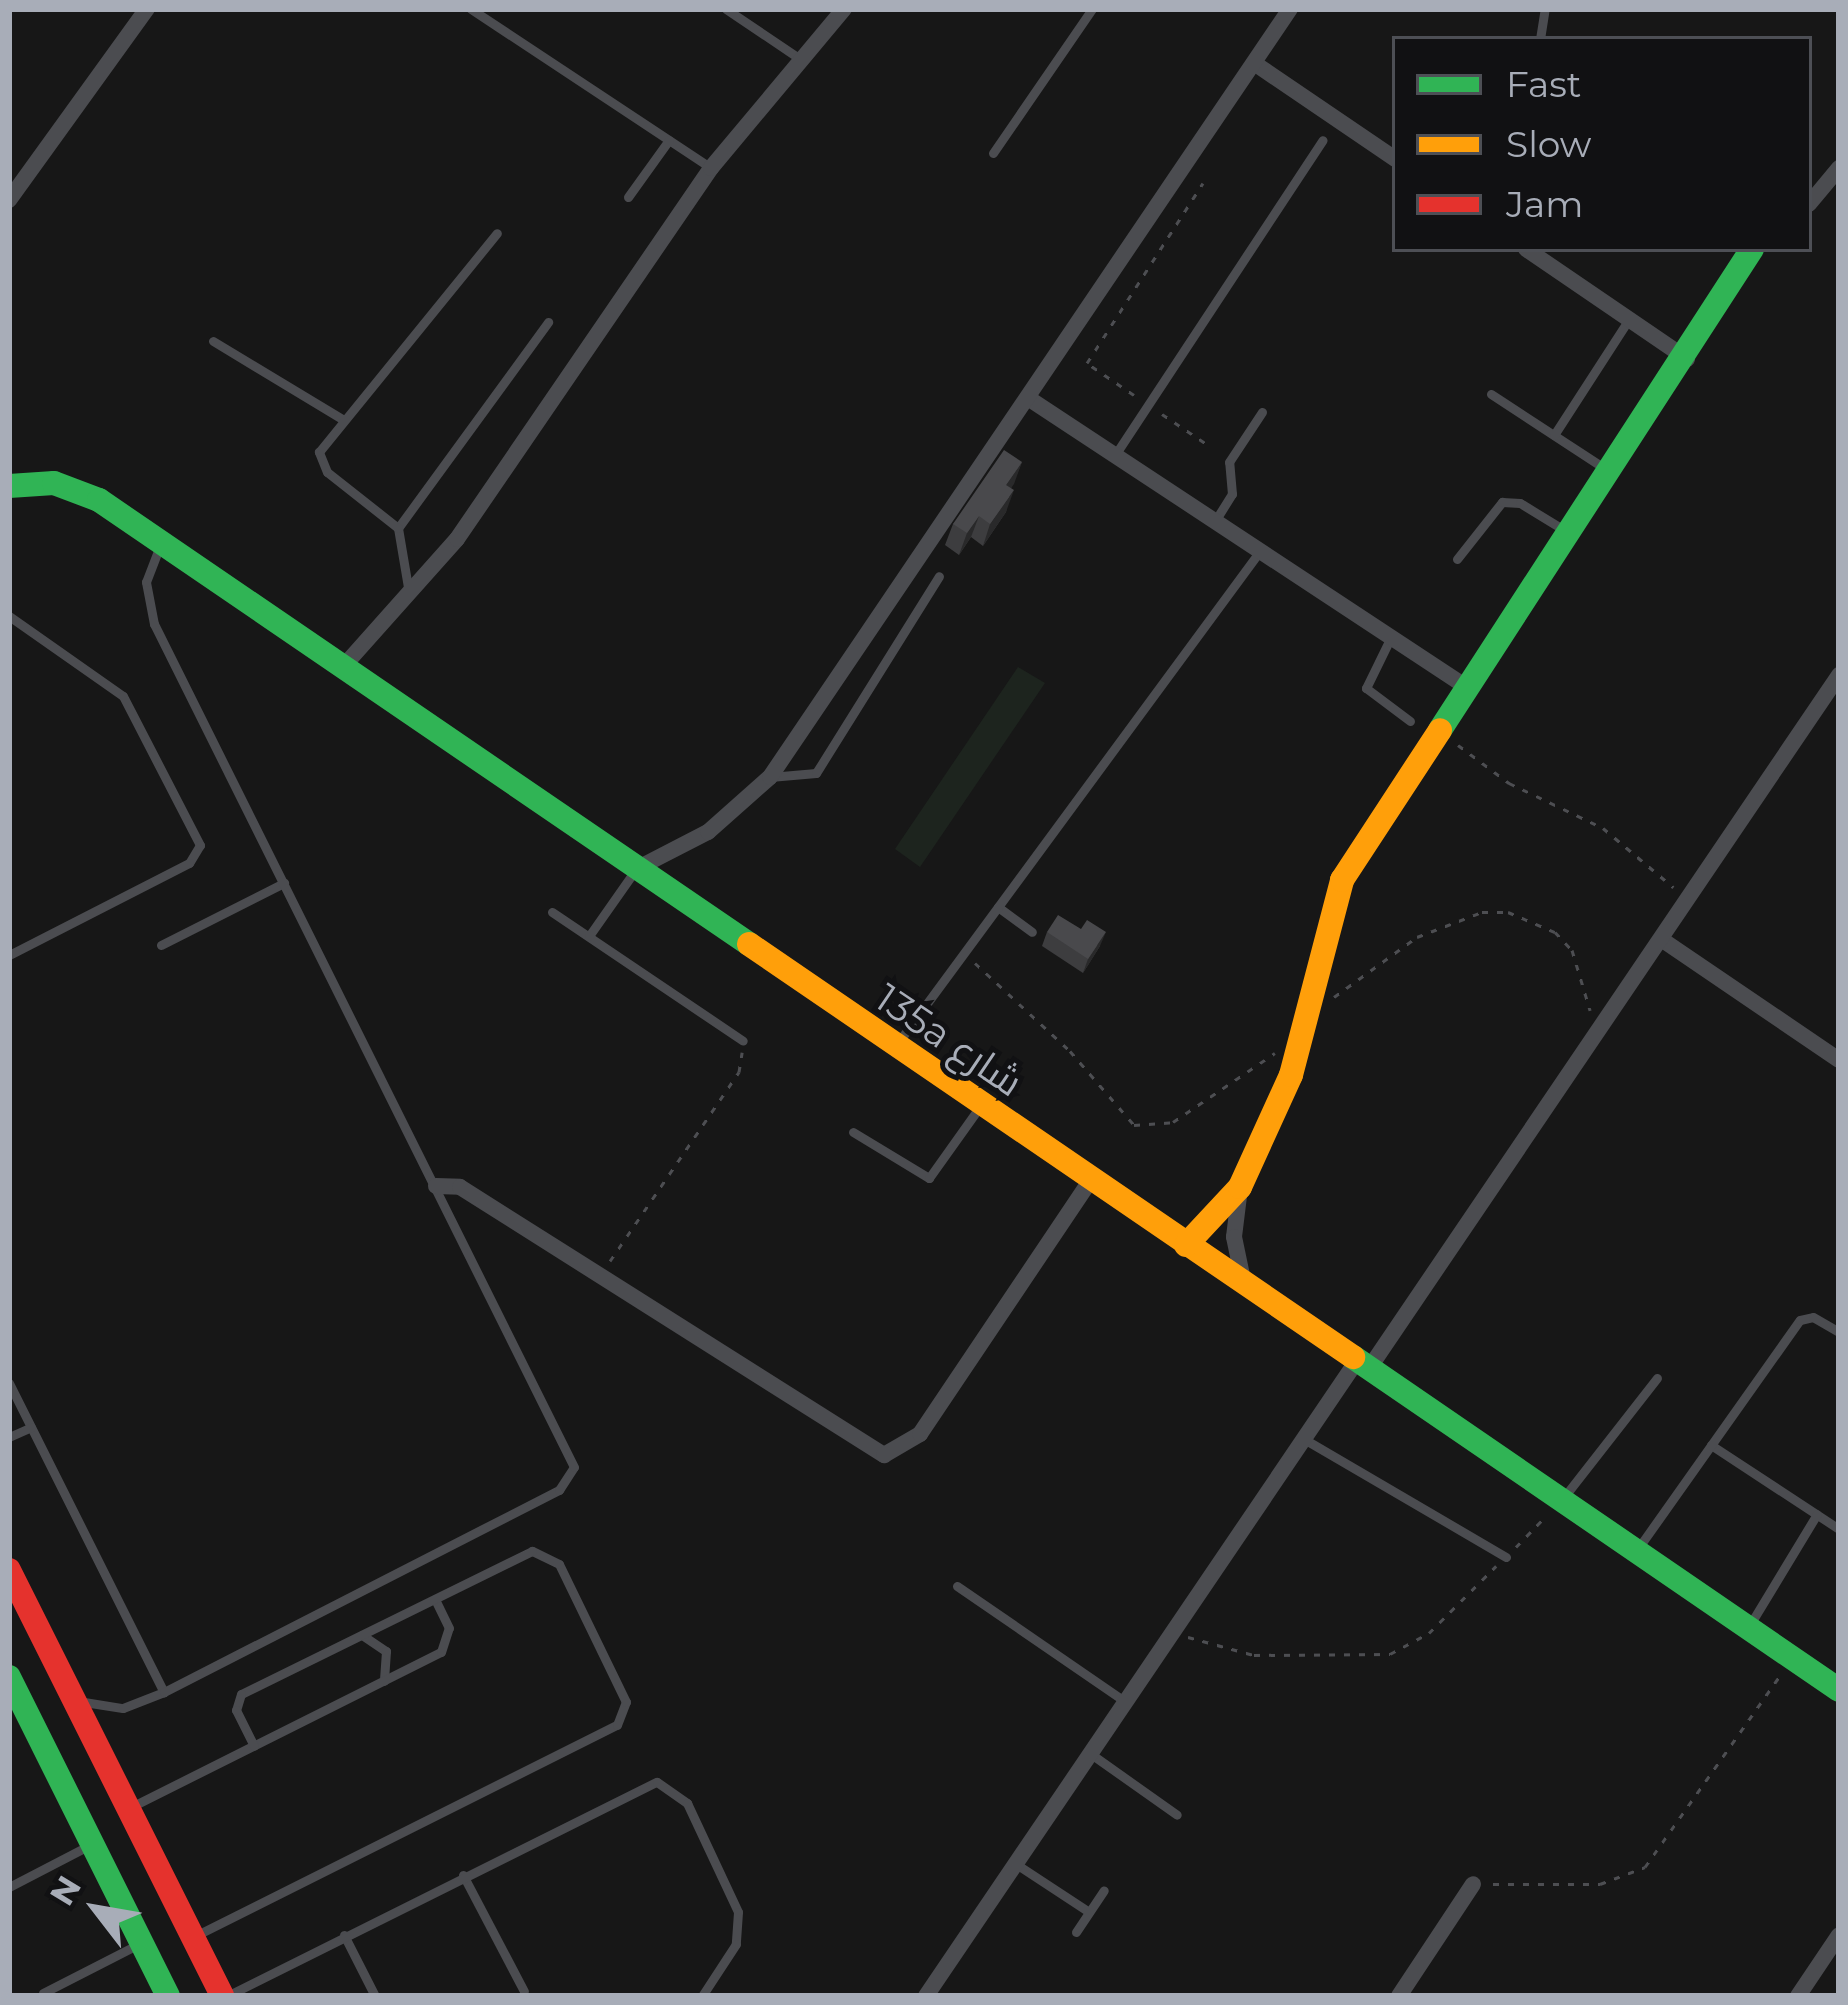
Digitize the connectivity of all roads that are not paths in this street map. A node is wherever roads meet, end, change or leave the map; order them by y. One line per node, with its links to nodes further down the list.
1 (147, 9): 16 (street)
2 (471, 9): 9 (lane)
3 (726, 9): 7 (lane)
4 (844, 9): 7 (street)
5 (1092, 9): 11 (lane)
6 (1290, 9): 8 (street)
7 (800, 59): 13 (street)
8 (1254, 62): 12 (street); 26 (street)
9 (669, 140): 13 (lane); 15 (lane)
10 (1323, 140): 30 (lane)
11 (993, 153)
12 (1392, 157)
13 (712, 168): 40 (street)
14 (1839, 168): 17 (street)
15 (628, 197)
16 (9, 200)
17 (1812, 200)
18 (497, 233): 28 (lane)
19 (1530, 252): 21 (street)
20 (1750, 252): 24 (street)
21 (1629, 320): 24 (street); 29 (lane)
22 (548, 322): 34 (lane)
23 (213, 341): 28 (lane)
24 (1687, 359): 31 (street)
25 (1491, 394): 29 (lane)
26 (1028, 398): 30 (street); 47 (street)
27 (1262, 412): 33 (lane)
28 (344, 420): 34 (lane)
29 (1553, 435): 31 (lane)
30 (1114, 455): 33 (street)
31 (1610, 472): 35 (street)
32 (9, 486): 36 (street, 135a شارع)
33 (1215, 521): 37 (street)
34 (398, 528): 40 (lane)
35 (1569, 533): 38 (lane); 45 (street)
36 (161, 543): 43 (street, 135a شارع); 49 (lane)
37 (1260, 550): 42 (street); 50 (lane)
38 (1457, 559)
39 (939, 576): 47 (lane)
40 (410, 596): 43 (street)
41 (9, 616): 56 (lane)
42 (1391, 637): 45 (street); 46 (lane)
43 (343, 668): 48 (street, 135a شارع)
44 (1839, 675): 54 (street)
45 (1465, 686): 64 (street)
46 (1410, 721)
47 (770, 776): 48 (street)
48 (636, 869): 53 (lane); 58 (street, 135a شارع)
49 (284, 883): 55 (lane); 63 (lane)
50 (998, 907): 52 (lane); 58 (lane)
51 (552, 912): 53 (lane)
52 (1032, 932)
53 (589, 937): 57 (lane)
54 (1661, 939): 59 (street); 68 (street)
55 (161, 945)
56 (9, 955)
57 (743, 1041)
58 (895, 1047): 60 (street, 135a شارع)
59 (1839, 1060)
60 (981, 1106): 61 (lane); 62 (street, 135a شارع)
61 (854, 1132)
62 (1090, 1180): 63 (street); 65 (street, 135a شارع)
63 (436, 1186): 90 (lane)
64 (1240, 1187): 65 (street); 66 (street)
65 (1186, 1245): 66 (street, 135a شارع)
66 (1244, 1285): 68 (street, 135a شارع)
67 (1839, 1332): 76 (lane)
68 (1362, 1366): 75 (street); 77 (street, 135a شارع)
69 (1657, 1378): 77 (lane)
70 (9, 1383): 71 (lane)
71 (21, 1407): 72 (lane); 73 (lane)
72 (9, 1413)
73 (31, 1427): 74 (lane); 90 (lane)
74 (9, 1437)
75 (1304, 1439): 81 (lane); 92 (street)
76 (1711, 1445): 78 (lane); 80 (lane)
77 (1561, 1501): 80 (street, 135a شارع)
78 (1817, 1514): 79 (lane); 85 (lane)
79 (1839, 1529)
80 (1636, 1552): 85 (street, 135a شارع)
81 (1505, 1557)
82 (9, 1570): 91 (street)
83 (957, 1586): 92 (lane)
84 (435, 1599): 86 (lane); 88 (lane); 107 (lane)
85 (1748, 1628): 89 (street, 135a شارع)
86 (360, 1635): 88 (lane); 93 (lane)
87 (9, 1677): 97 (street)
88 (384, 1681): 93 (lane)
89 (1839, 1690)
90 (164, 1692): 91 (lane)
91 (73, 1697): 95 (street)
92 (1126, 1702): 94 (street)
93 (254, 1746): 95 (lane)
94 (1091, 1754): 96 (lane); 98 (street)
95 (128, 1808): 107 (street)
96 (1177, 1815)
97 (93, 1844): 101 (lane); 108 (street)
98 (1016, 1864): 103 (lane); 111 (street)
99 (464, 1874): 106 (lane); 109 (lane); 115 (lane)
100 (1473, 1884): 116 (street)
101 (9, 1887)
102 (1104, 1890): 103 (lane)
103 (1089, 1912): 104 (lane)
104 (1076, 1932)
105 (1839, 1935): 117 (street)
106 (344, 1936): 113 (lane); 114 (lane)
107 (193, 1937): 113 (street)
108 (142, 1942): 110 (lane); 112 (street)
109 (524, 1991)
110 (43, 1993)
111 (932, 1994)
112 (168, 1996)
113 (225, 1996)
114 (376, 1996)
115 (702, 1996)
116 (1399, 1996)
117 (1798, 1996)

